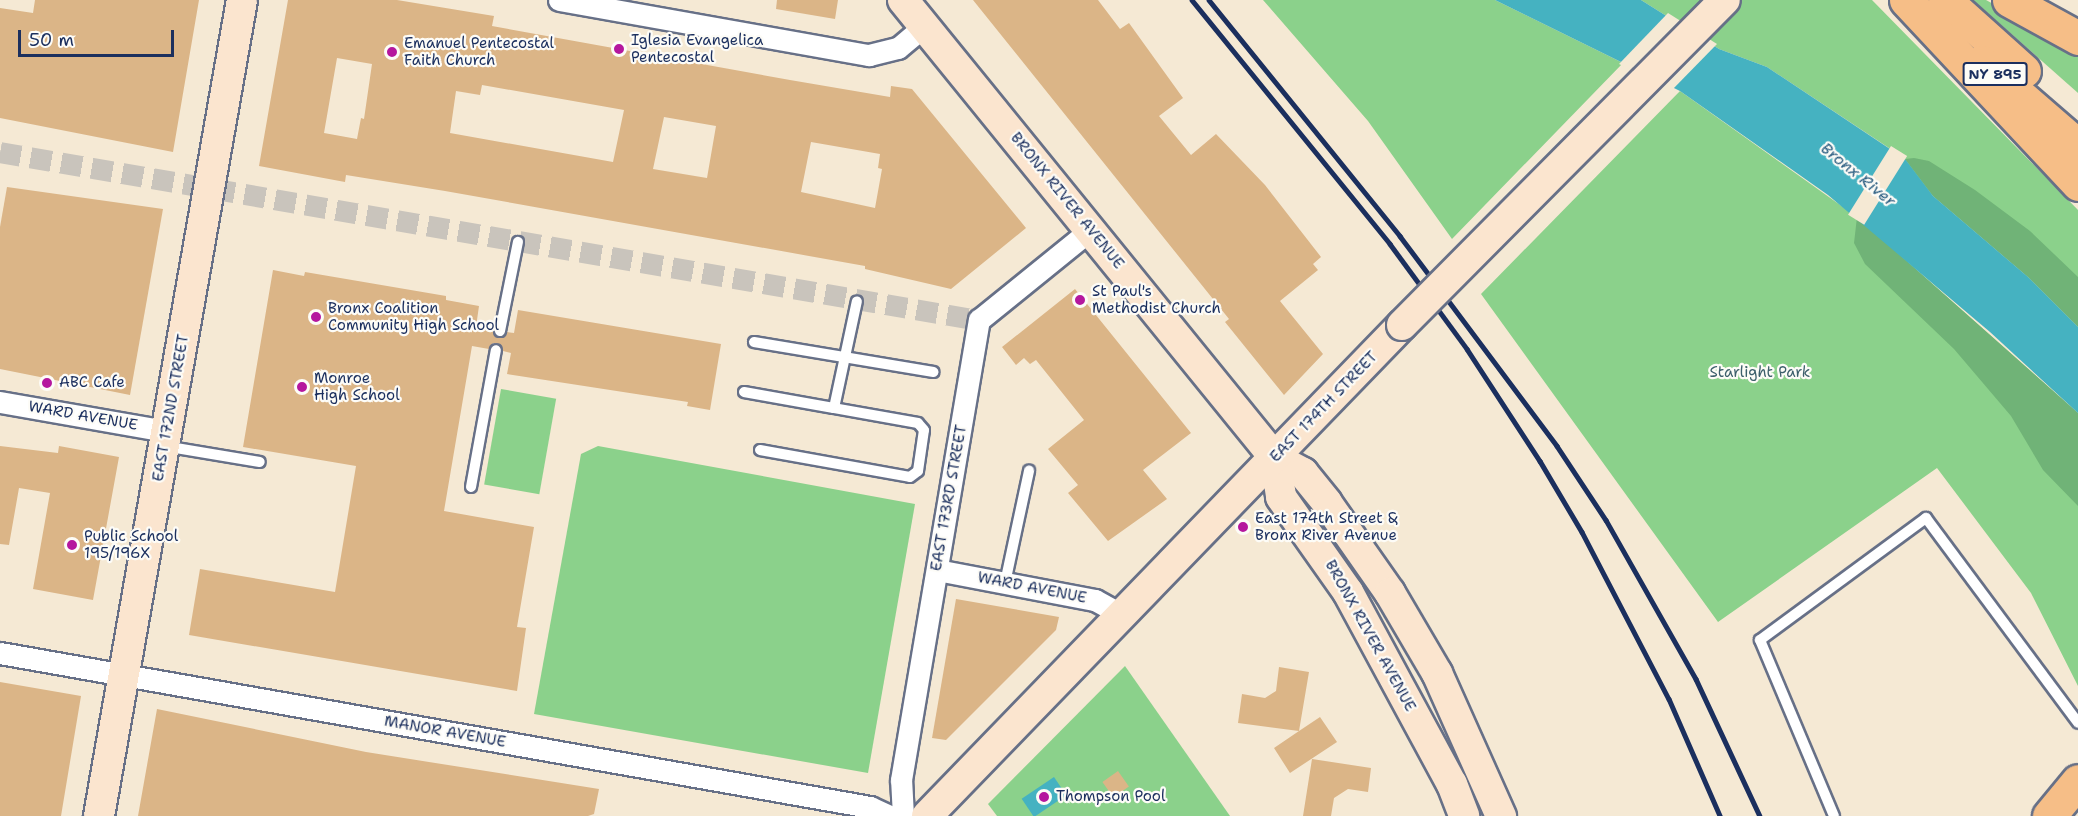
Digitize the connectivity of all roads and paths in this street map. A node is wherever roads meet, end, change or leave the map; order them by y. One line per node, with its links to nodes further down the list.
1 (242, 0): 25 (main road, EAST 172ND STREET)
2 (559, 0): 9 (street)
3 (903, 0): 9 (main road, BRONX RIVER AVENUE)
4 (1725, 0): 27 (main road, EAST 174TH STREET, bridge)
5 (1906, 0): 13 (main road)
6 (1913, 0): 12 (main road, NY 895)
7 (1945, 0): 11 (main road, NY 895)
8 (2009, 0): 10 (main road)
9 (924, 26): 14 (main road, BRONX RIVER AVENUE)
10 (2078, 38)
11 (2078, 116)
12 (2078, 146)
13 (2078, 184)
14 (1090, 230): 27 (main road, BRONX RIVER AVENUE); 31 (street, EAST 173RD STREET)
15 (518, 242): 17 (lane)
16 (857, 301): 20 (lane)
17 (500, 331)
18 (754, 342): 20 (lane)
19 (496, 350): 30 (lane)
20 (845, 356): 21 (lane); 24 (lane)
21 (934, 372)
22 (744, 392): 24 (lane)
23 (0, 402): 25 (street, WARD AVENUE)
24 (834, 408): 26 (lane)
25 (165, 438): 28 (lane); 35 (main road, EAST 172ND STREET)
26 (760, 450)
27 (1275, 458): 33 (main road, EAST 174TH STREET); 42 (main road, BRONX RIVER AVENUE); 43 (main road, BRONX RIVER AVENUE)
28 (260, 462)
29 (1029, 471): 32 (lane)
30 (471, 487)
31 (937, 570): 32 (street, WARD AVENUE); 40 (street, EAST 173RD STREET)
32 (1005, 583): 33 (street, WARD AVENUE)
33 (1124, 616): 41 (main road, EAST 174TH STREET)
34 (0, 653): 35 (street, MANOR AVENUE)
35 (124, 675): 38 (main road, EAST 172ND STREET); 39 (street, MANOR AVENUE)
36 (2078, 723): 44 (lane)
37 (2078, 781): 45 (main road)
38 (99, 816)
39 (889, 816)
40 (903, 816)
41 (927, 816)
42 (1464, 816)
43 (1501, 816)
44 (1834, 816)
45 (2049, 816)

